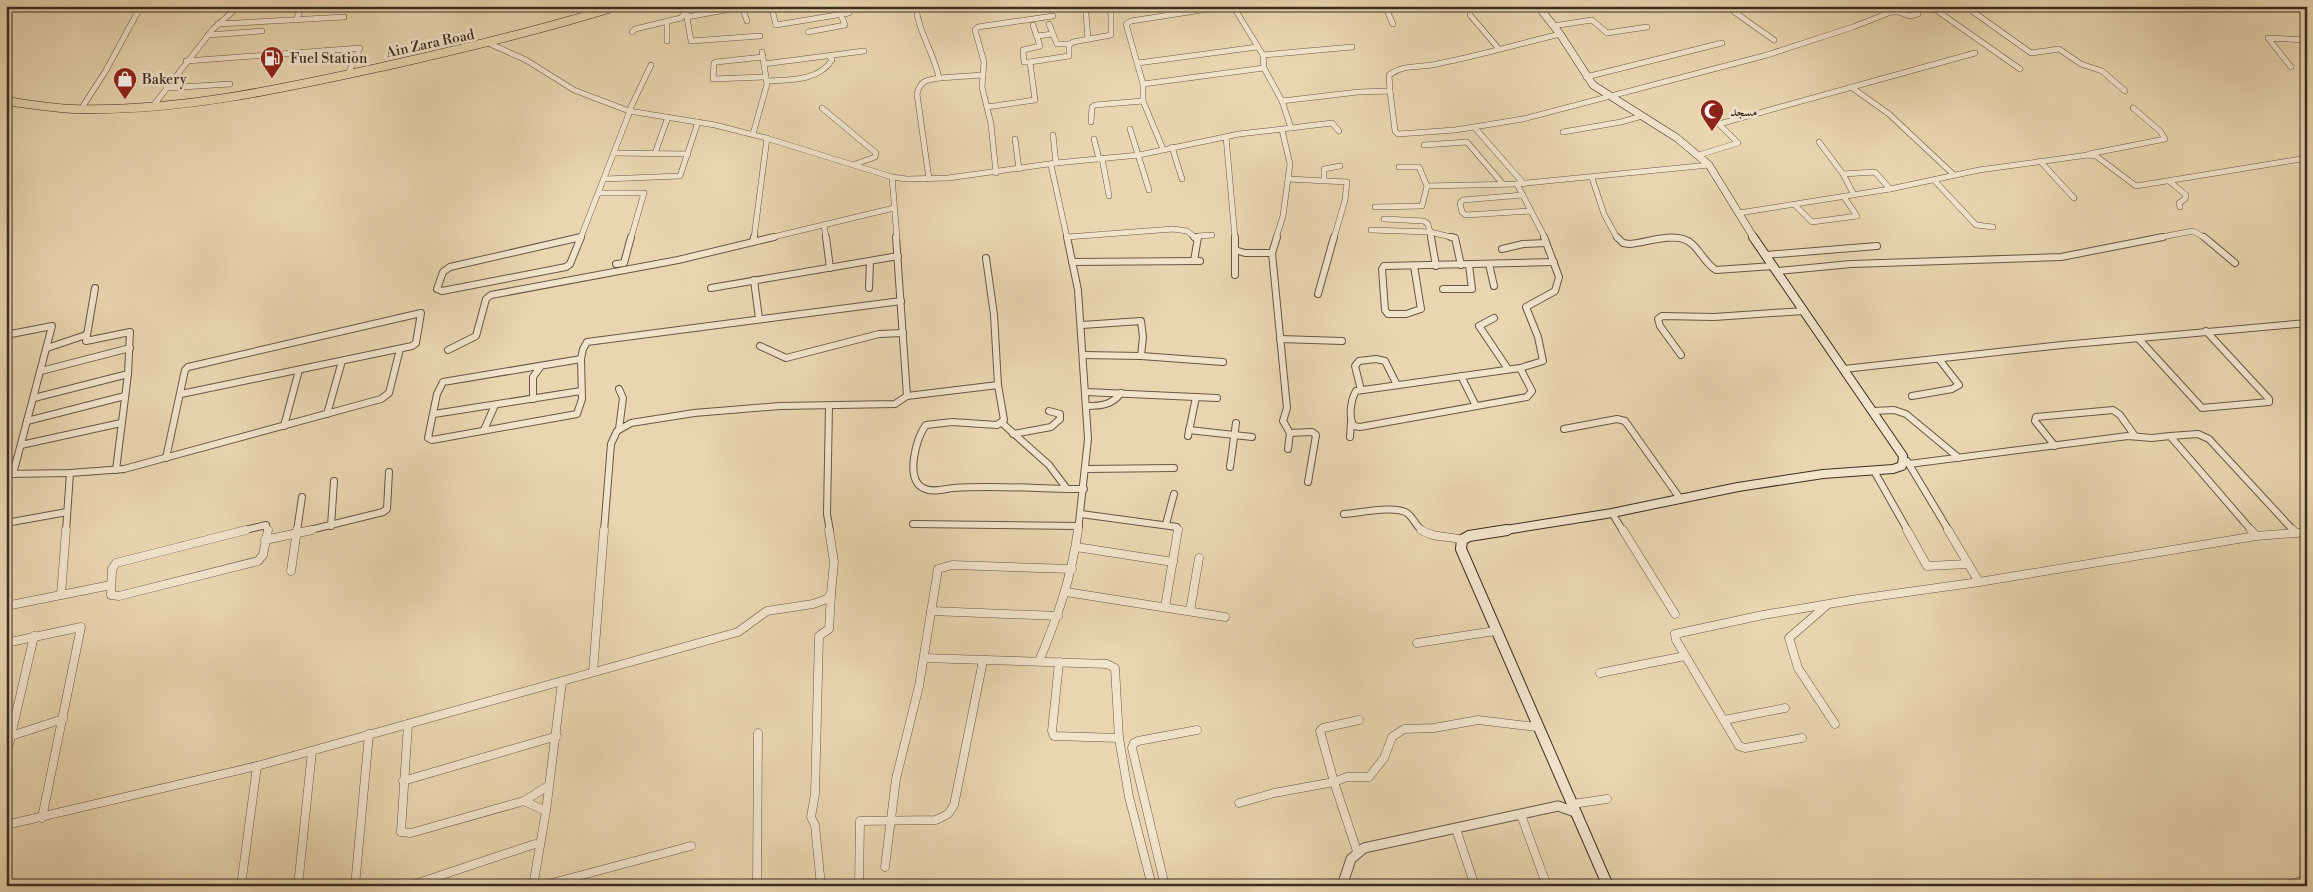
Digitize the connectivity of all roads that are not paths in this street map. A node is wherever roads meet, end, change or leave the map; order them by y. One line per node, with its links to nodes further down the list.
1 (141, 6): 86 (street)
2 (239, 6): 32 (street)
3 (302, 6): 28 (street)
4 (618, 6): 49 (main road, Ain Zara Road)
5 (771, 6): 30 (street)
6 (916, 6): 70 (street)
7 (1107, 6): 45 (street)
8 (1233, 6): 52 (street)
9 (1385, 6): 34 (street)
10 (1726, 6): 46 (street)
11 (1754, 6): 12 (street)
12 (1764, 6)
13 (1829, 6): 14 (street)
14 (1834, 6)
15 (1940, 6): 66 (street)
16 (1965, 6): 77 (street)
17 (1541, 7): 36 (main road)
18 (686, 8): 27 (street); 31 (street)
19 (1208, 9): 62 (street)
20 (849, 13): 23 (street)
21 (1086, 14): 45 (street)
22 (1918, 14): 78 (street)
23 (841, 15): 30 (street); 30 (street)
24 (1052, 16): 68 (street)
25 (1470, 16): 54 (street)
26 (344, 17): 28 (street)
27 (687, 17): 29 (street); 43 (street)
28 (296, 20): 32 (street)
29 (747, 20)
30 (804, 21)
31 (667, 22): 39 (street); 48 (street)
32 (218, 24): 42 (street)
33 (1050, 24): 40 (street)
34 (1392, 24)
35 (1033, 25): 44 (street)
36 (1553, 26): 37 (street); 41 (main road)
37 (1647, 27)
38 (262, 31): 42 (street)
39 (632, 32)
40 (1053, 34): 44 (street); 51 (street)
41 (1560, 34): 54 (street); 69 (main road)
42 (208, 35): 59 (street)
43 (760, 36)
44 (1037, 36): 60 (street)
45 (1088, 39): 51 (street)
46 (1774, 40)
47 (2307, 40): 64 (street)
48 (667, 42)
49 (488, 43): 67 (main road, Ain Zara Road); 87 (street)
50 (1722, 43): 69 (street)
51 (1070, 44): 60 (street)
52 (1257, 47): 58 (street); 62 (street)
53 (1352, 47): 58 (street)
54 (1499, 49): 76 (street)
55 (864, 51): 57 (street)
56 (1975, 53): 74 (street)
57 (829, 56): 61 (street); 71 (street)
58 (1263, 56): 65 (street)
59 (186, 61): 67 (street); 75 (street)
60 (1030, 62): 83 (street)
61 (764, 64): 71 (street); 71 (street)
62 (1138, 64): 73 (street)
63 (650, 65): 87 (street)
64 (2291, 67)
65 (1264, 68): 73 (street); 81 (street)
66 (2020, 69)
67 (348, 74): 82 (main road, Ain Zara Road)
68 (983, 75): 70 (street); 83 (street)
69 (1586, 77): 78 (main road)
70 (940, 78): 131 (street)
71 (766, 79): 98 (street)
72 (230, 84): 75 (street)
73 (1142, 84): 80 (street)
74 (1851, 87): 112 (street); 125 (street)
75 (166, 88): 82 (street)
76 (1390, 91): 81 (street); 93 (street)
77 (2125, 91)
78 (1609, 96): 88 (main road); 93 (street)
79 (6, 101): 86 (main road, Ain Zara Road)
80 (1144, 101): 91 (street); 107 (street)
81 (1282, 101): 92 (street)
82 (153, 106): 86 (main road, Ain Zara Road)
83 (987, 106): 123 (street)
84 (822, 108): 118 (street)
85 (2133, 108): 113 (street)
86 (81, 109)
87 (630, 111): 89 (street); 109 (street)
88 (1642, 116): 97 (street); 112 (main road)
89 (668, 117): 90 (street); 108 (street)
90 (698, 122): 98 (street); 110 (street)
91 (1092, 122)
92 (1291, 128): 95 (street); 96 (street)
93 (1475, 128): 137 (street)
94 (1130, 129): 111 (street)
95 (1282, 130): 100 (street); 130 (street)
96 (1339, 131)
97 (1563, 132)
98 (753, 134): 101 (street)
99 (1053, 135): 117 (street)
100 (1226, 136): 106 (street); 166 (street)
101 (768, 138): 118 (street); 162 (street)
102 (1094, 138): 114 (street)
103 (1015, 139): 122 (street)
104 (1819, 142): 124 (street)
105 (1424, 145): 135 (street)
106 (1172, 147): 107 (street); 129 (street)
107 (1163, 149): 111 (street)
108 (655, 153): 109 (street); 110 (street)
109 (614, 154): 128 (street)
110 (688, 154): 128 (street)
111 (1139, 155): 114 (street); 140 (street)
112 (1699, 155): 119 (main road)
113 (2088, 155): 116 (street); 134 (street)
114 (1100, 158): 117 (street); 144 (street)
115 (2307, 158): 134 (street)
116 (2040, 161): 125 (street); 146 (street)
117 (1054, 164): 122 (street); 160 (street)
118 (853, 165): 126 (street)
119 (1709, 165): 127 (street); 152 (main road)
120 (1340, 166): 132 (street)
121 (1400, 167): 138 (street)
122 (1020, 169): 123 (street)
123 (996, 172): 131 (street)
124 (1843, 174): 139 (street); 143 (street)
125 (1954, 175): 133 (street)
126 (892, 177): 131 (street); 150 (street)
127 (1592, 178): 137 (street); 182 (street)
128 (605, 179): 141 (street)
129 (1182, 179)
130 (1288, 179): 132 (street); 167 (street)
131 (929, 180)
132 (1324, 180): 190 (street)
133 (1934, 180): 139 (street); 155 (street)
134 (2169, 181): 149 (street)
135 (1502, 183): 136 (street); 138 (street)
136 (1517, 184): 137 (street); 142 (street)
137 (1524, 184)
138 (1427, 186): 148 (street)
139 (1890, 189): 143 (street)
140 (1149, 190)
141 (599, 193): 159 (street); 175 (street)
142 (1523, 195): 151 (street); 151 (street)
143 (1854, 195): 145 (street)
144 (1109, 196)
145 (1844, 197): 147 (street); 147 (street)
146 (2074, 198)
147 (1796, 205): 152 (street)
148 (1375, 207)
149 (2180, 207)
150 (894, 208): 154 (street); 169 (street)
151 (1531, 211): 163 (street)
152 (1739, 213): 168 (main road)
153 (1384, 219): 157 (street)
154 (824, 225): 162 (street); 181 (street)
155 (1993, 227)
156 (1371, 230): 157 (street)
157 (1430, 232): 177 (street); 180 (street)
158 (1212, 234): 161 (street)
159 (581, 237): 159 (street)
160 (1067, 237): 161 (street); 172 (street)
161 (1197, 239): 172 (street)
162 (753, 242): 208 (street)
163 (1546, 243): 165 (street); 173 (street)
164 (1877, 246): 168 (street)
165 (1502, 249)
166 (1235, 250): 167 (street); 183 (street)
167 (1272, 253): 202 (street)
168 (1765, 255): 182 (main road)
169 (898, 256): 171 (street); 191 (street)
170 (986, 258): 225 (street)
171 (870, 261): 181 (street); 188 (street)
172 (1072, 262): 196 (street)
173 (1554, 262): 176 (street); 217 (street)
174 (2235, 263): 182 (street)
175 (616, 264)
176 (1489, 264): 178 (street); 185 (street)
177 (1461, 265): 178 (street); 180 (street)
178 (1469, 265): 189 (street)
179 (1414, 266): 179 (street); 180 (street)
180 (1436, 266)
181 (830, 268): 184 (street)
182 (1775, 269): 192 (main road)
183 (1234, 275)
184 (754, 280): 187 (street); 194 (street)
185 (1494, 286)
186 (95, 288): 200 (street)
187 (711, 288)
188 (869, 288)
189 (1443, 289)
190 (1318, 294)
191 (900, 301): 194 (street); 198 (street)
192 (1804, 311): 210 (street); 219 (main road)
193 (1494, 318): 218 (street)
194 (759, 319): 212 (street)
195 (2307, 323): 197 (street)
196 (1082, 325): 209 (street); 211 (street)
197 (2206, 331): 201 (street); 201 (street)
198 (903, 333): 204 (street); 233 (street)
199 (6, 335): 205 (street)
200 (86, 335): 205 (street); 206 (street)
201 (2138, 338): 213 (street)
202 (1280, 339): 203 (street); 256 (street)
203 (1342, 341)
204 (760, 346)
205 (47, 348): 221 (street)
206 (130, 348): 221 (street); 222 (street)
207 (400, 349): 214 (street); 231 (street); 245 (street)
208 (448, 350)
209 (1083, 355): 211 (street); 229 (street)
210 (1680, 355)
211 (1141, 356): 215 (street)
212 (582, 359): 216 (street); 228 (street)
213 (1939, 359): 219 (street); 234 (street)
214 (342, 361): 220 (street); 245 (street)
215 (1223, 362)
216 (541, 365): 238 (street); 246 (street)
217 (1520, 368): 218 (street); 242 (street)
218 (1508, 369): 223 (street)
219 (1844, 369): 244 (main road)
220 (299, 370): 231 (street); 252 (street)
221 (41, 371): 236 (street)
222 (128, 374): 232 (street); 236 (street)
223 (1462, 376): 224 (street); 242 (street)
224 (1397, 385): 227 (street); 227 (street)
225 (998, 386): 233 (street); 250 (street)
226 (619, 388): 253 (street)
227 (1361, 390): 248 (street)
228 (581, 391): 238 (street); 254 (street)
229 (1086, 392): 230 (street); 241 (street)
230 (1121, 393): 235 (street); 241 (street)
231 (181, 394): 267 (street)
232 (125, 396): 247 (street); 249 (street)
233 (906, 396): 240 (street)
234 (1912, 396)
235 (1196, 397): 237 (street); 258 (street)
236 (34, 398): 247 (street)
237 (1217, 398)
238 (533, 399): 239 (street)
239 (496, 405): 246 (street); 254 (street)
240 (829, 406): 253 (street); 309 (street)
241 (1087, 406): 272 (street)
242 (1476, 406): 248 (street)
243 (1049, 411): 257 (street)
244 (1873, 411): 266 (main road); 268 (street)
245 (328, 414): 252 (street)
246 (434, 414): 254 (street)
247 (27, 421): 263 (street)
248 (1351, 422): 262 (street)
249 (121, 423): 263 (street); 273 (street)
250 (1002, 423): 257 (street); 280 (street)
251 (1236, 423): 258 (street)
252 (284, 426): 267 (street)
253 (619, 429): 328 (street)
254 (484, 430)
255 (1564, 430): 284 (street)
256 (1290, 433): 265 (street); 279 (street)
257 (1013, 434): 280 (street)
258 (1235, 435): 261 (street); 270 (street)
259 (2136, 436): 260 (street); 264 (street); 264 (street)
260 (2170, 436): 296 (street); 297 (street)
261 (1252, 437)
262 (1350, 437)
263 (21, 445): 277 (street)
264 (2055, 446): 268 (street)
265 (1288, 449)
266 (1903, 456): 269 (street); 275 (main road)
267 (166, 458): 273 (street)
268 (1959, 458): 269 (street)
269 (1909, 464): 303 (street)
270 (1230, 467)
271 (1174, 468): 272 (street)
272 (1086, 469): 281 (street)
273 (116, 470): 276 (street)
274 (389, 472): 292 (street)
275 (1874, 472): 284 (main road); 303 (street)
276 (70, 473): 277 (street); 285 (street)
277 (9, 474)
278 (334, 481): 292 (street)
279 (1308, 482)
280 (1067, 489): 281 (street)
281 (1084, 489): 287 (street)
282 (1174, 494): 291 (street)
283 (302, 497): 294 (street)
284 (1679, 497): 286 (main road)
285 (67, 512): 289 (street); 310 (street)
286 (1612, 513): 299 (main road); 316 (street)
287 (1081, 514): 291 (street); 293 (street)
288 (1344, 514): 299 (street)
289 (6, 523)
290 (914, 524): 293 (street)
291 (1166, 524): 302 (street)
292 (331, 526): 294 (street)
293 (1079, 526): 300 (street)
294 (297, 532): 298 (street); 305 (street)
295 (2307, 532): 296 (street)
296 (2296, 533): 297 (street)
297 (2256, 536): 306 (street)
298 (265, 540): 307 (street); 307 (street)
299 (1462, 540): 319 (main road)
300 (1076, 547): 302 (street); 304 (street)
301 (1198, 558): 315 (street)
302 (1173, 562): 313 (street)
303 (1968, 564): 306 (street)
304 (1072, 569): 308 (street); 314 (street)
305 (291, 571)
306 (1980, 582): 311 (street)
307 (111, 585): 310 (street)
308 (1066, 592): 313 (street); 317 (street)
309 (832, 594): 328 (street); 375 (street)
310 (61, 595): 312 (street)
311 (1828, 604): 323 (street); 336 (street)
312 (6, 606)
313 (1165, 607): 315 (street)
314 (931, 611): 317 (street); 324 (street)
315 (1190, 611): 318 (street)
316 (1675, 614)
317 (1058, 616): 326 (street)
318 (1225, 617)
319 (1495, 631): 322 (street); 337 (main road)
320 (34, 636): 321 (street); 332 (street); 341 (street)
321 (6, 643)
322 (1417, 643)
323 (1685, 656): 329 (street); 334 (street)
324 (924, 658): 325 (street); 360 (street)
325 (983, 660): 326 (street); 360 (street)
326 (1039, 661): 327 (street)
327 (1059, 662): 343 (street); 343 (street)
328 (593, 672): 330 (street)
329 (1600, 673)
330 (562, 682): 335 (street); 342 (street)
331 (1785, 708): 334 (street)
332 (63, 719): 341 (street); 359 (street)
333 (1359, 720): 349 (street)
334 (1724, 720): 344 (street)
335 (408, 724): 340 (street); 348 (street)
336 (1835, 724)
337 (1537, 728): 349 (street); 351 (main road)
338 (1198, 730): 378 (street)
339 (758, 732): 374 (street)
340 (368, 734): 345 (street); 370 (street)
341 (11, 736): 346 (street)
342 (557, 736): 348 (street); 350 (street)
343 (1119, 738): 377 (street)
344 (1802, 738)
345 (312, 751): 347 (street); 369 (street)
346 (6, 757)
347 (257, 766): 359 (street); 368 (street)
348 (403, 781): 353 (street)
349 (1334, 782): 354 (street); 365 (street)
350 (548, 786): 353 (street); 357 (street)
351 (1565, 789): 355 (street); 356 (main road)
352 (1607, 799): 356 (street)
353 (524, 801): 357 (street)
354 (1239, 803)
355 (1558, 806): 356 (street); 358 (street)
356 (1573, 808): 382 (main road)
357 (546, 811): 372 (street)
358 (1521, 815): 362 (street); 381 (street)
359 (42, 818): 361 (street)
360 (890, 820): 366 (street); 376 (street)
361 (6, 825)
362 (1456, 829): 365 (street); 380 (street)
363 (535, 844): 371 (street)
364 (691, 846): 373 (street)
365 (1357, 851): 379 (street)
366 (885, 867)
367 (2307, 880): 383 (street)
368 (241, 886)
369 (298, 886)
370 (355, 886)
371 (409, 886)
372 (533, 886)
373 (540, 886)
374 (757, 886)
375 (821, 886)
376 (859, 886)
377 (1152, 886)
378 (1165, 886)
379 (1342, 886)
380 (1475, 886)
381 (1547, 886)
382 (1608, 886)
383 (2281, 886)

